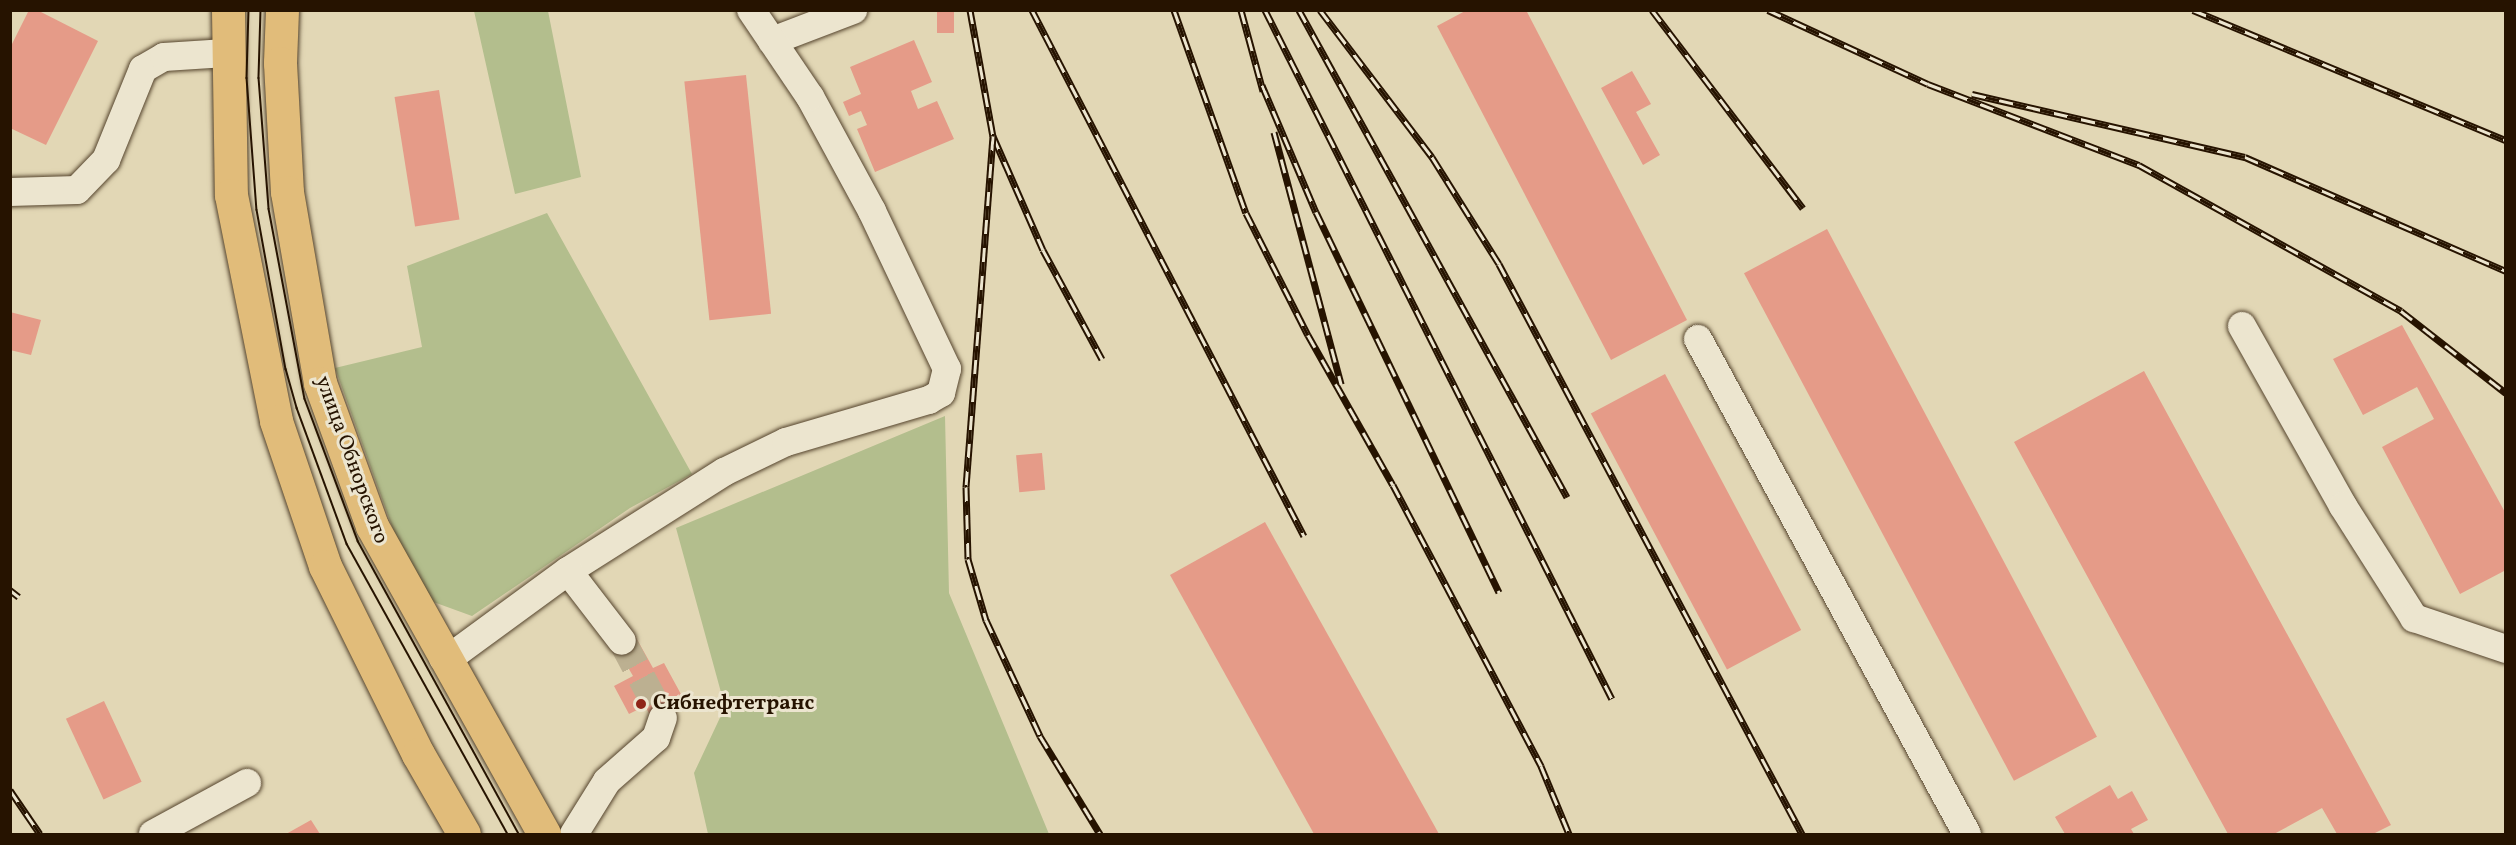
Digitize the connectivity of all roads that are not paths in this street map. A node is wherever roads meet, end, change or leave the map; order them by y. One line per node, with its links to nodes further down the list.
1 (228, 10): 6 (main road)
2 (282, 10): 13 (main road, улица Обнорского)
3 (751, 10): 5 (lane)
4 (853, 10): 5 (lane)
5 (772, 41): 10 (lane)
6 (226, 53): 7 (lane); 17 (main road)
7 (10, 192)
8 (2242, 326): 12 (lane)
9 (1698, 339): 20 (lane)
10 (568, 571): 11 (lane); 13 (lane)
11 (622, 641)
12 (2505, 649)
13 (443, 658): 18 (main road, улица Обнорского)
14 (663, 718): 19 (lane)
15 (247, 783): 16 (lane)
16 (153, 834)
17 (464, 834)
18 (544, 834)
19 (574, 834)
20 (1967, 834)

